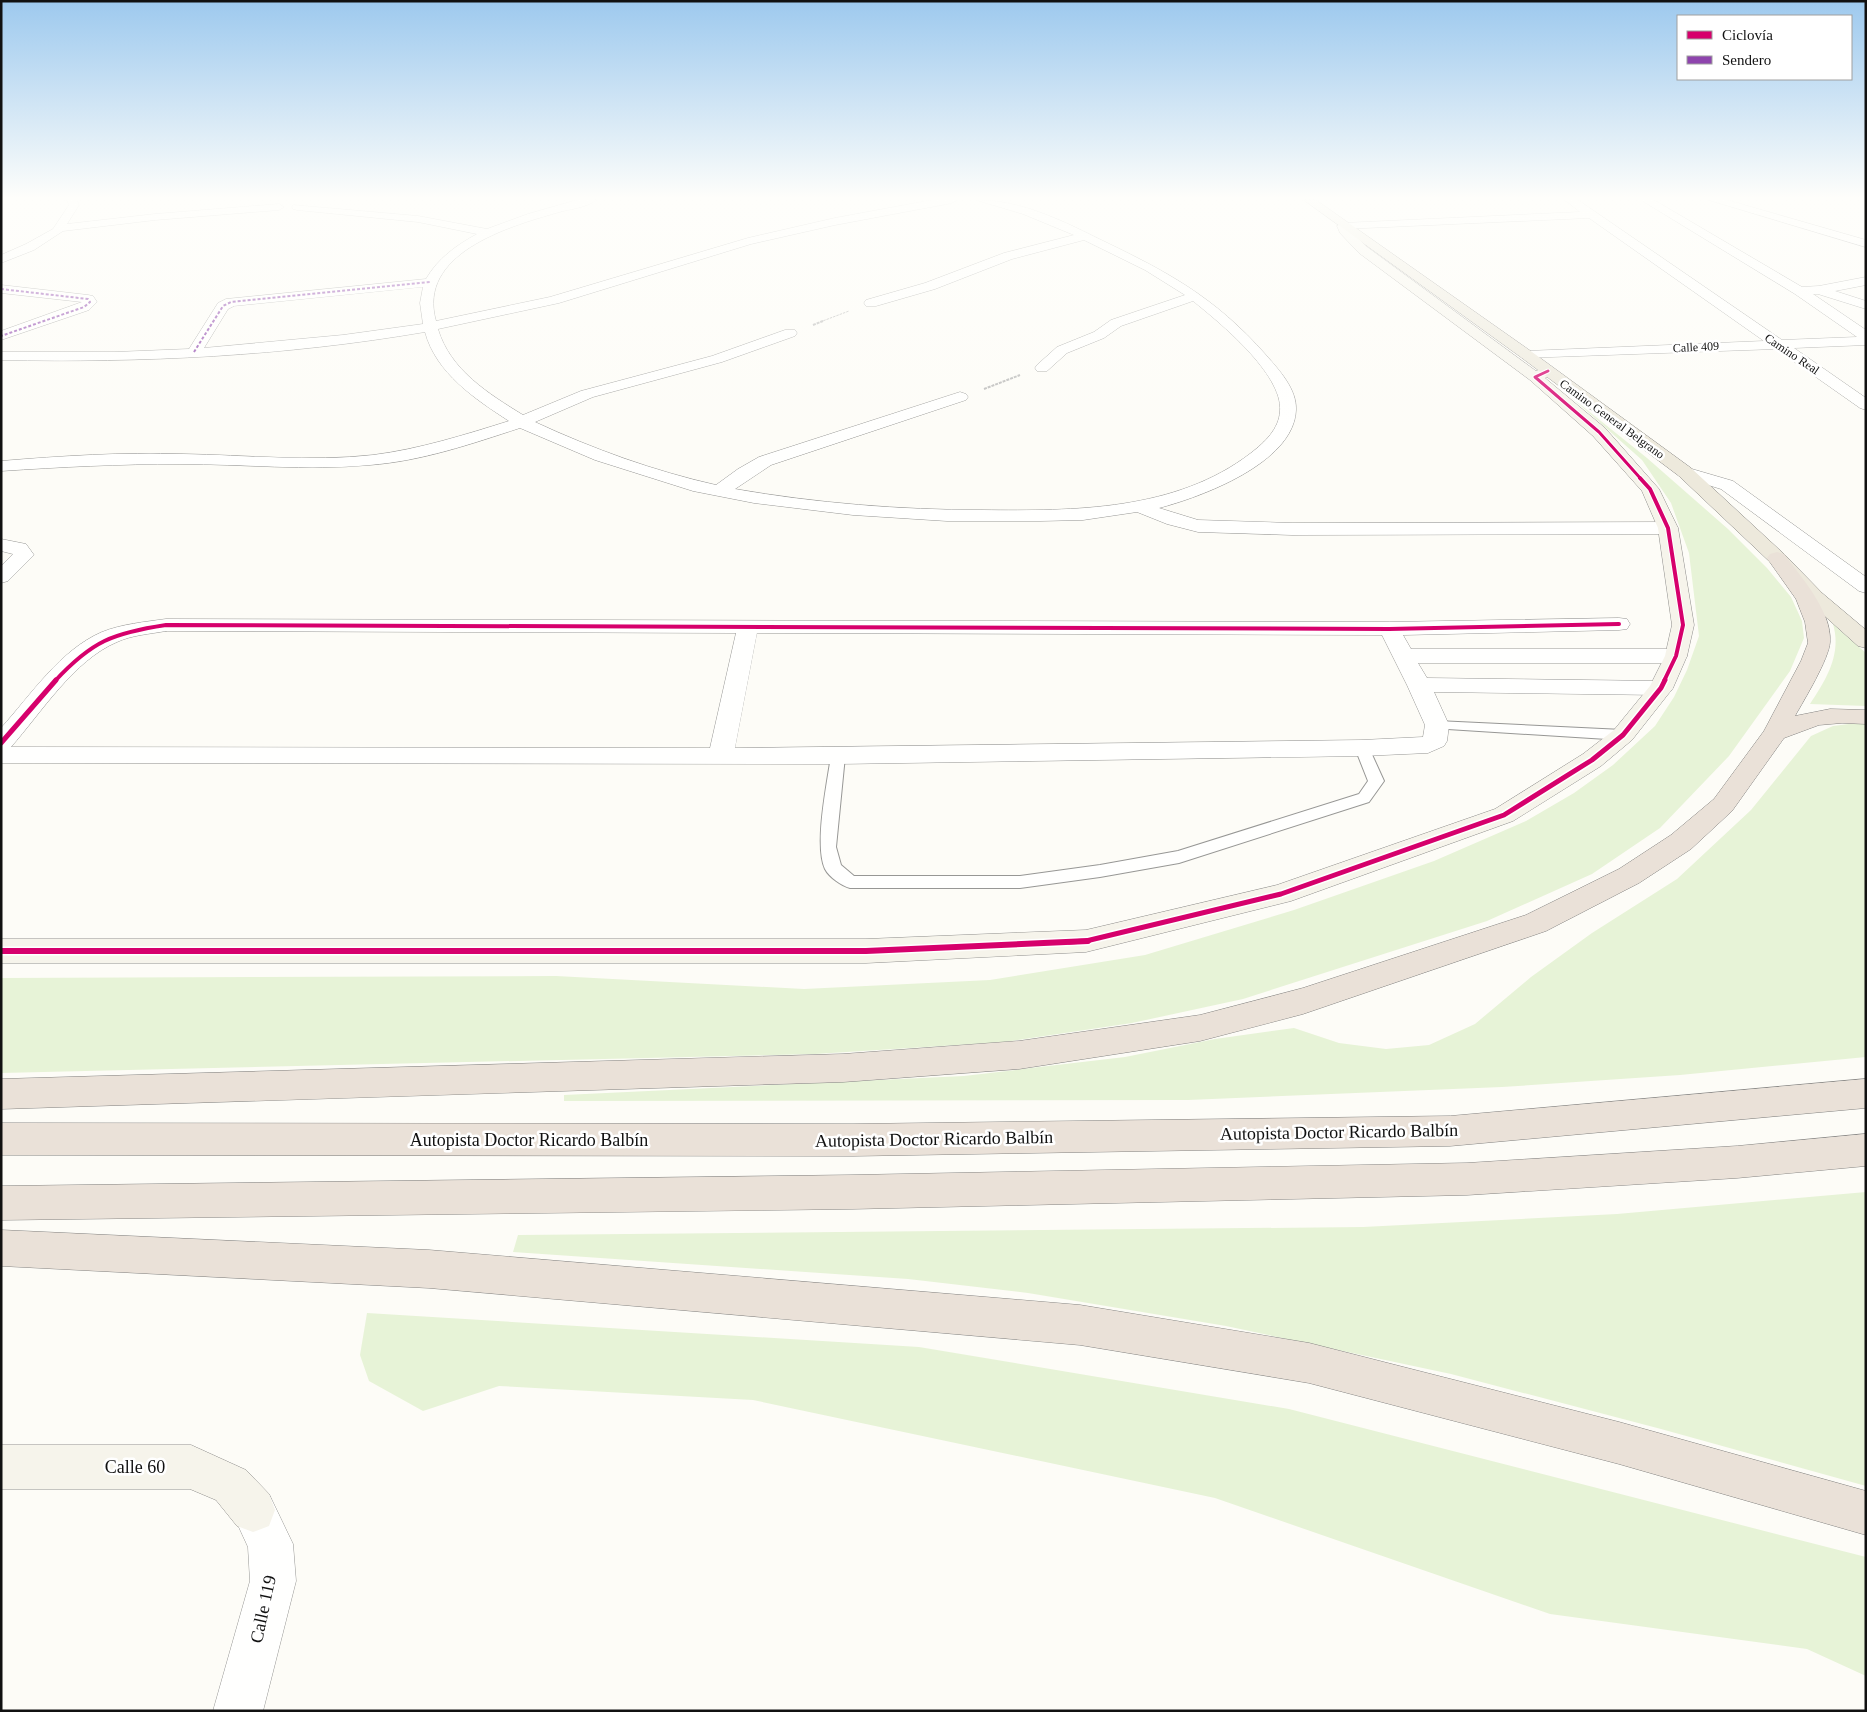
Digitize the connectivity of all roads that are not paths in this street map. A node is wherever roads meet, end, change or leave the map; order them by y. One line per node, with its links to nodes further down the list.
1 (621, 280): 16 (street)
2 (946, 280): 14 (street)
3 (1171, 280): 13 (street)
4 (1403, 280): 26 (street)
5 (1417, 280): 26 (main road, Camino General Belgrano)
6 (1684, 280): 20 (street, Camino Real)
7 (1781, 280): 12 (street)
8 (1866, 281): 11 (street)
9 (430, 282): 16 (street); 22 (street)
10 (1, 289): 18 (street)
11 (1819, 290): 12 (street); 15 (street)
12 (1800, 291): 19 (street)
13 (1194, 296): 25 (street); 33 (street)
14 (871, 303)
15 (1866, 305)
16 (430, 326): 22 (street); 29 (street)
17 (790, 333): 29 (street)
18 (1, 336)
19 (1866, 339): 20 (street, Calle 409)
20 (1776, 344): 26 (street, Calle 409); 28 (street, Camino Real)
21 (1, 349): 23 (street)
22 (194, 352): 23 (street)
23 (172, 353): 24 (street)
24 (1, 356)
25 (1042, 368)
26 (1537, 368): 31 (main road, Camino General Belgrano); 35 (street)
27 (960, 397): 32 (street)
28 (1866, 405)
29 (521, 422): 30 (street); 32 (street)
30 (1, 466)
31 (1685, 472): 37 (main road, Camino General Belgrano); 41 (street)
32 (719, 492): 34 (street)
33 (1205, 501): 34 (street); 36 (street)
34 (1140, 507): 36 (street)
35 (1668, 528): 36 (street); 48 (street)
36 (1292, 529)
37 (1761, 543): 39 (main road, Camino General Belgrano); 42 (main road, Camino General Belgrano)
38 (1, 545): 40 (street)
39 (1777, 558): 46 (main road, Camino General Belgrano); 53 (highway)
40 (1, 577)
41 (1866, 587)
42 (1866, 623)
43 (1619, 624): 45 (street)
44 (748, 626): 45 (street); 55 (street); 58 (street)
45 (1389, 629): 47 (street)
46 (1866, 641)
47 (1402, 656): 48 (street); 49 (street)
48 (1676, 656): 50 (street)
49 (1420, 685): 50 (street); 52 (street)
50 (1661, 688): 54 (street)
51 (1866, 717): 53 (highway)
52 (1437, 725): 54 (lane); 56 (street)
53 (1775, 733): 62 (highway)
54 (1623, 735): 60 (street)
55 (1, 743)
56 (1362, 748): 59 (street); 59 (lane)
57 (1, 756): 58 (street)
58 (721, 756): 59 (street)
59 (838, 756)
60 (1, 951)
61 (1866, 1093): 63 (highway, Autopista Doctor Ricardo Balbín)
62 (1, 1094)
63 (1, 1139)
64 (1866, 1150): 65 (highway)
65 (1, 1204)
66 (1, 1248): 69 (highway)
67 (1, 1467): 68 (street, Calle 60)
68 (253, 1510): 70 (street, Calle 119)
69 (1866, 1513)
70 (238, 1711)

